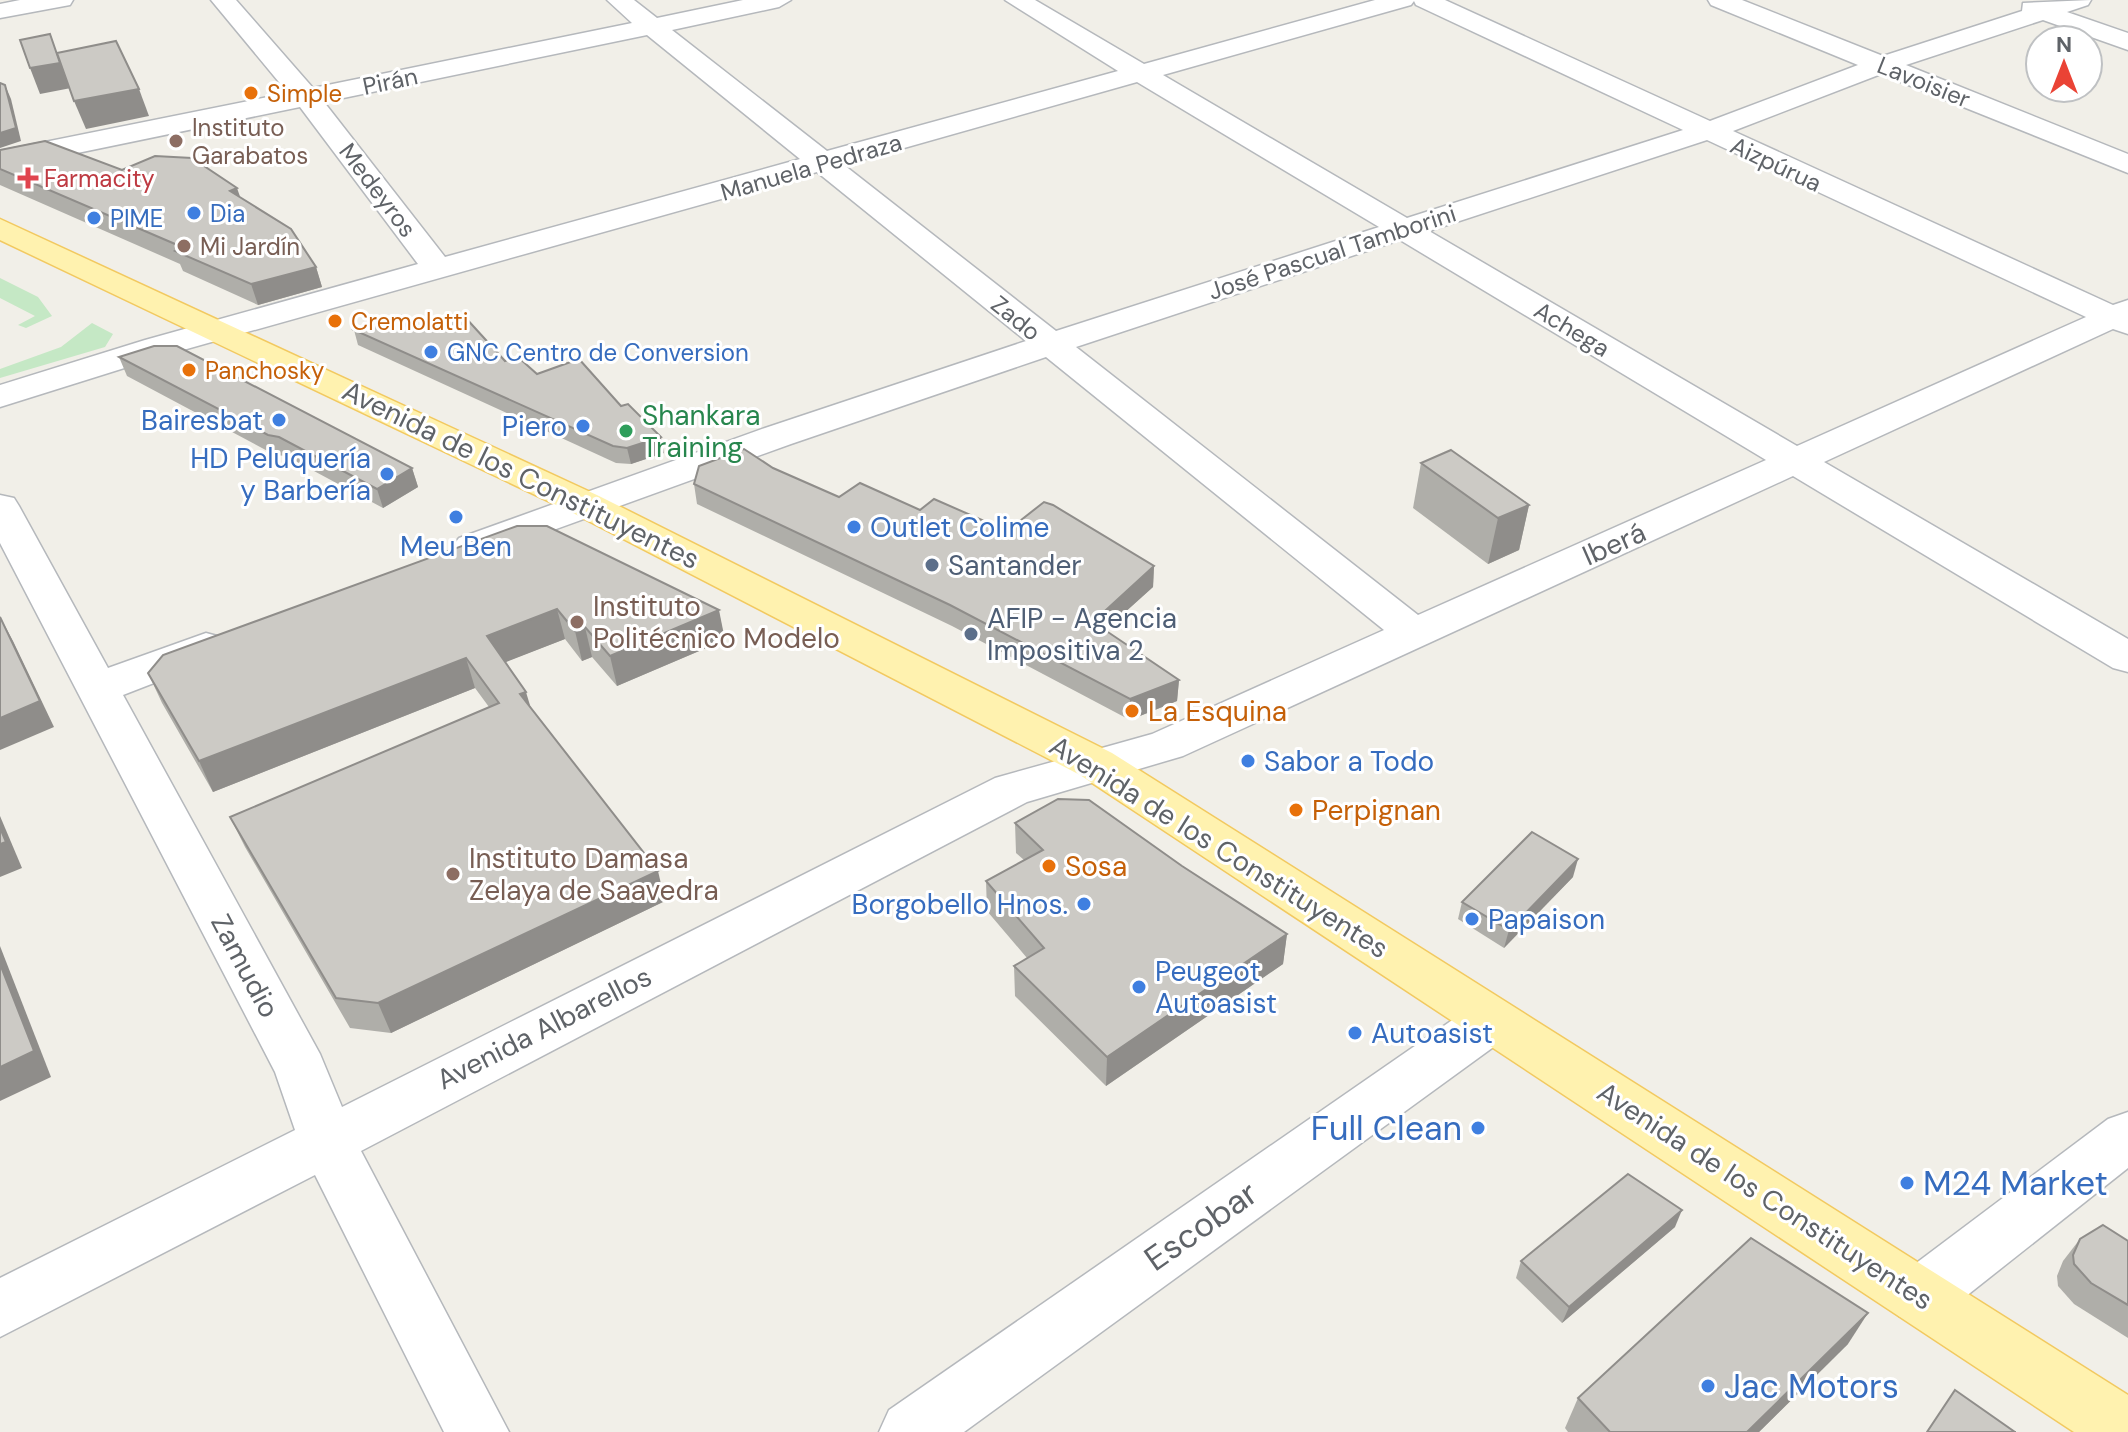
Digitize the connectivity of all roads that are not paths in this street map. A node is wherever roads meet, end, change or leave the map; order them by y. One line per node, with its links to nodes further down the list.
1 (61, 0): 11 (street)
2 (223, 0): 17 (street, Medeyros)
3 (619, 0): 13 (street, Zado)
4 (779, 0): 13 (street, Pirán)
5 (1017, 0): 16 (street, Achega)
6 (1402, 0): 16 (street, Manuela Pedraza)
7 (1425, 0): 18 (street, Aizpúrua)
8 (1720, 0): 15 (street, Lavoisier)
9 (2010, 0): 12 (street)
10 (2079, 0): 12 (street, José Pascual Tamborini)
11 (0, 11)
12 (2044, 12): 14 (street); 15 (street, José Pascual Tamborini)
13 (650, 26): 17 (street, Pirán); 20 (street, Zado)
14 (2128, 42)
15 (1882, 65): 18 (street, José Pascual Tamborini); 21 (street, Lavoisier)
16 (1140, 74): 20 (street, Manuela Pedraza); 22 (street, Achega)
17 (308, 99): 19 (street, Pirán); 24 (street, Medeyros)
18 (1706, 131): 22 (street, José Pascual Tamborini); 25 (street, Aizpúrua)
19 (0, 160)
20 (827, 163): 24 (street, Manuela Pedraza); 27 (street, Zado)
21 (2128, 164)
22 (1402, 227): 27 (street, José Pascual Tamborini); 29 (street, Achega)
23 (0, 228): 26 (main road, Avenida de los Constituyentes)
24 (439, 271): 26 (street, Manuela Pedraza)
25 (2123, 317): 29 (street, Iberá)
26 (220, 331): 28 (street, Manuela Pedraza); 30 (main road, Avenida de los Constituyentes)
27 (1050, 346): 30 (street, José Pascual Tamborini); 34 (street, Zado)
28 (0, 396)
29 (1796, 462): 34 (street, Iberá); 35 (street, Achega)
30 (585, 504): 32 (street, José Pascual Tamborini); 37 (main road, Avenida de los Constituyentes)
31 (0, 506): 36 (street, Zamudio)
32 (445, 557)
33 (242, 634): 36 (street)
34 (1415, 634): 37 (street, Iberá)
35 (2128, 658)
36 (96, 689): 40 (street, Zamudio)
37 (1096, 764): 38 (main road, Avenida de los Constituyentes); 40 (street, Avenida Albarellos)
38 (1492, 1020): 41 (main road, Avenida de los Constituyentes); 45 (street, Escobar)
39 (2128, 1136): 41 (street)
40 (327, 1142): 42 (street, Avenida Albarellos); 44 (street, Zamudio)
41 (1920, 1296): 43 (main road, Avenida de los Constituyentes)
42 (0, 1309)
43 (2128, 1431)
44 (477, 1432)
45 (911, 1432)

